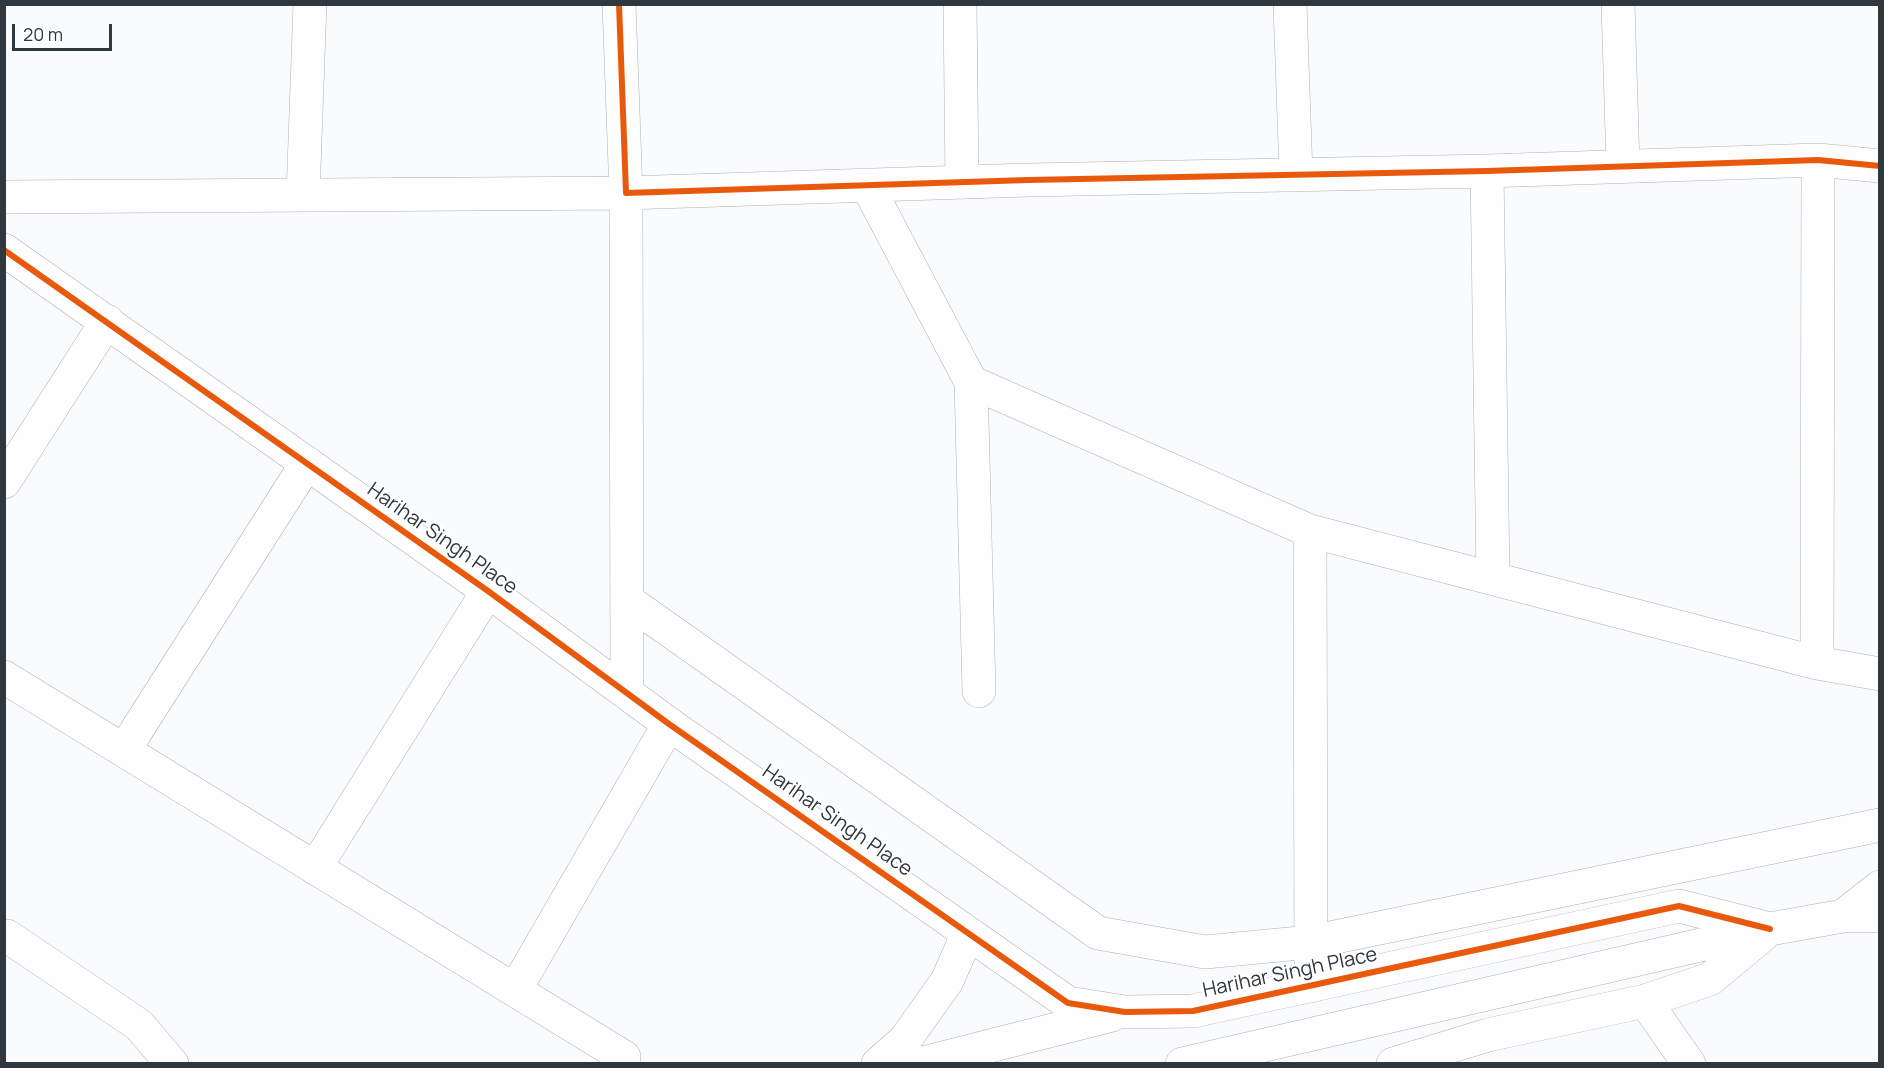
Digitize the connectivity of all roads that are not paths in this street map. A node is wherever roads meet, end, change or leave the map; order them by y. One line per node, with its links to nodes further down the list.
1 (310, 4): 14 (street)
2 (619, 4): 13 (street)
3 (960, 4): 11 (street)
4 (1290, 4): 10 (street)
5 (1618, 4): 7 (street)
6 (1818, 160): 7 (street); 8 (street); 25 (street)
7 (1623, 166): 9 (street)
8 (1880, 166)
9 (1487, 171): 10 (street); 22 (street)
10 (1296, 175): 11 (street)
11 (962, 182): 12 (street)
12 (867, 185): 13 (street); 18 (street)
13 (626, 193): 14 (street); 24 (street)
14 (303, 195): 15 (street)
15 (4, 197)
16 (4, 250): 17 (street, Harihar Singh Place)
17 (107, 321): 19 (street, Harihar Singh Place); 20 (street)
18 (971, 382): 21 (street); 28 (street)
19 (307, 463): 23 (street, Harihar Singh Place); 31 (street)
20 (4, 482)
21 (1311, 531): 22 (street); 40 (street)
22 (1493, 578): 25 (street)
23 (488, 591): 29 (street, Harihar Singh Place); 33 (street)
24 (627, 601): 29 (street); 40 (street)
25 (1817, 663): 26 (street)
26 (1880, 674)
27 (4, 677): 31 (street)
28 (979, 691)
29 (627, 693): 30 (street, Harihar Singh Place)
30 (669, 724): 38 (street, Harihar Singh Place); 42 (street)
31 (124, 750): 33 (street)
32 (1880, 825): 40 (street)
33 (315, 868): 42 (street)
34 (1880, 887): 35 (street)
35 (1843, 916): 36 (street); 37 (street)
36 (1880, 916)
37 (1770, 929): 41 (street, Harihar Singh Place); 43 (street); 49 (street)
38 (968, 933): 44 (street, Harihar Singh Place); 47 (street)
39 (4, 937): 46 (street)
40 (1311, 942): 41 (street)
41 (1311, 986): 44 (street, Harihar Singh Place)
42 (515, 990): 45 (street)
43 (1645, 1001): 50 (street); 51 (street)
44 (1125, 1012): 48 (street)
45 (624, 1057)
46 (172, 1064)
47 (878, 1064)
48 (919, 1064)
49 (1182, 1064)
50 (1393, 1064)
51 (1689, 1064)

